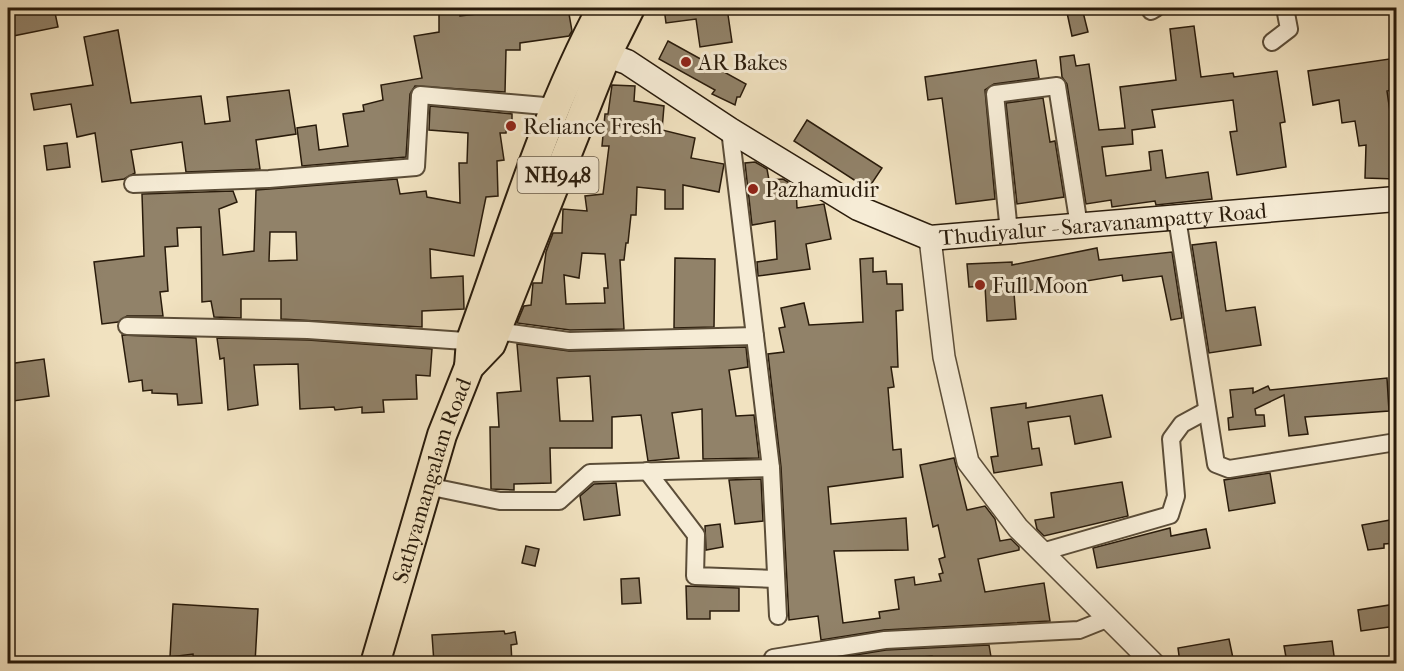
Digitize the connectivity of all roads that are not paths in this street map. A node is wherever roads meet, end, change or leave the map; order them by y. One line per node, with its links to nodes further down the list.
1 (602, 8): 5 (highway, NH948)
2 (630, 8): 5 (highway, Sathyamangalam Road / NH948)
3 (1285, 8): 4 (street)
4 (1272, 42)
5 (594, 51): 6 (highway, NH948); 7 (main road, Thudiyalur - Saravanampatty Road); 16 (highway, Sathyamangalam Road / NH948)
6 (556, 106): 8 (street); 16 (highway, NH948)
7 (730, 130): 13 (main road, Thudiyalur - Saravanampatty Road); 15 (street)
8 (133, 184)
9 (1396, 199): 10 (main road, Thudiyalur - Saravanampatty Road)
10 (1177, 218): 11 (main road, Thudiyalur - Saravanampatty Road); 17 (street)
11 (1079, 226): 12 (main road, Thudiyalur - Saravanampatty Road); 12 (street)
12 (1009, 232): 13 (main road, Thudiyalur - Saravanampatty Road)
13 (930, 238): 22 (street)
14 (127, 326): 16 (street)
15 (755, 336): 16 (street); 19 (street)
16 (482, 346): 21 (highway, Sathyamangalam Road / NH948)
17 (1206, 411): 18 (street); 22 (street)
18 (1396, 442)
19 (771, 468): 20 (street); 23 (street)
20 (647, 471): 21 (street); 23 (street)
21 (427, 486): 26 (highway, Sathyamangalam Road / NH948)
22 (1042, 552): 25 (street)
23 (776, 579): 24 (street)
24 (778, 616)
25 (1108, 618): 27 (street); 28 (street)
26 (375, 663)
27 (773, 663)
28 (1154, 663)

